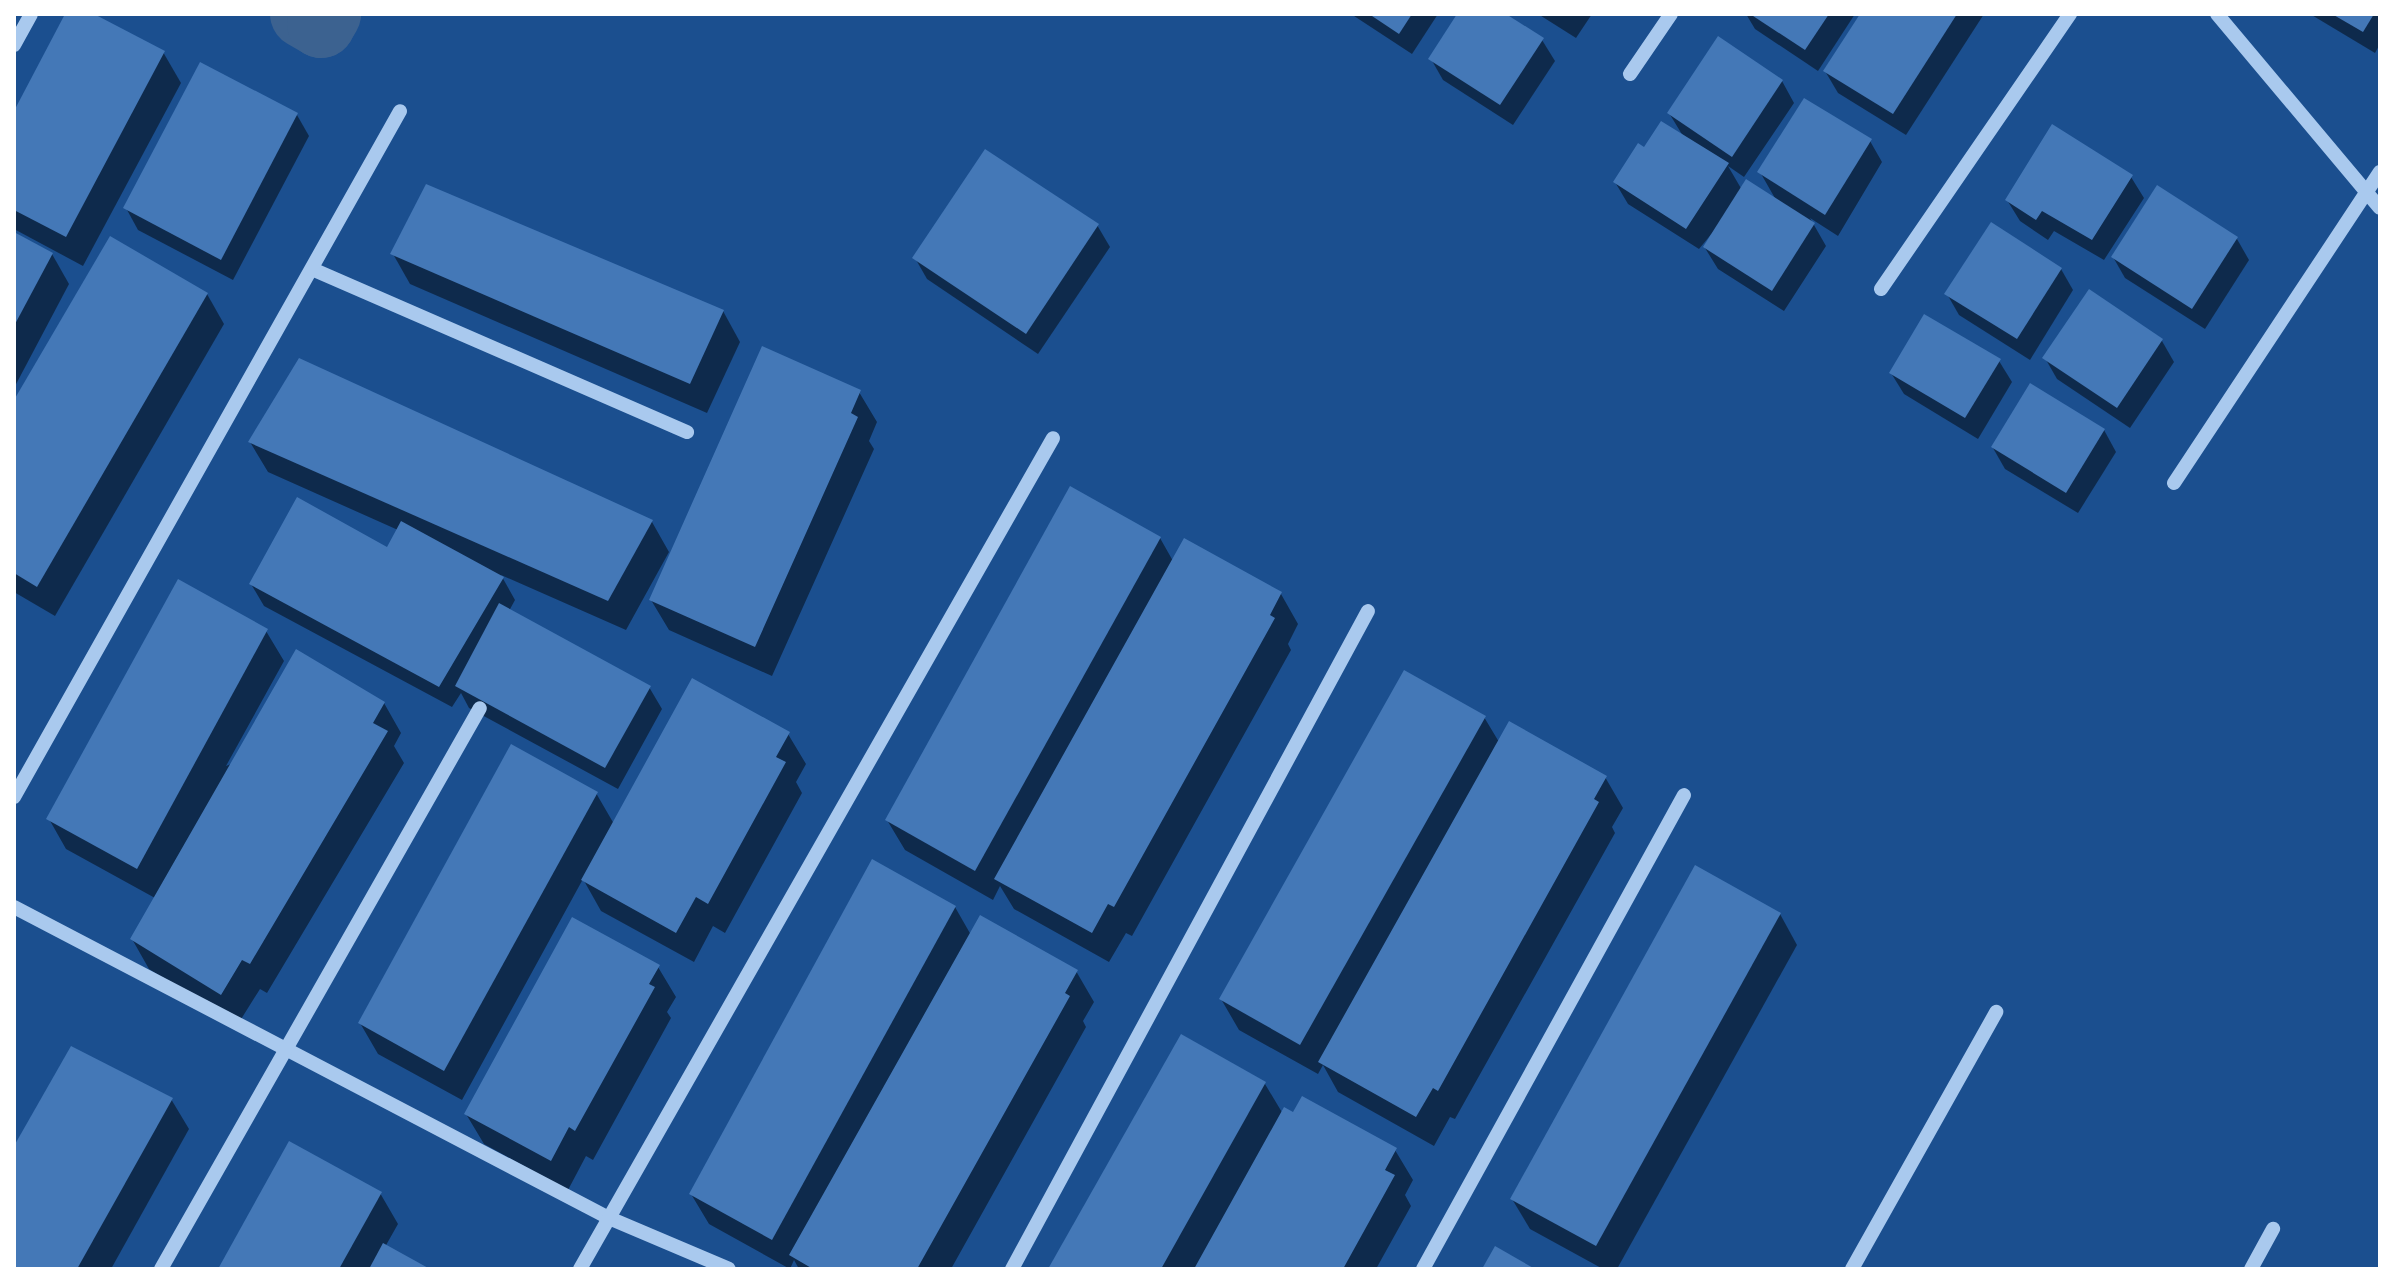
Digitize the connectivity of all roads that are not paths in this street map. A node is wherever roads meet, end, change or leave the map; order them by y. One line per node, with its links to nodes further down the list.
1 (31, 14): 5 (street)
2 (1671, 14): 6 (street)
3 (2070, 14): 12 (street)
4 (2217, 14): 9 (street)
5 (14, 45)
6 (1630, 74)
7 (400, 111): 11 (street)
8 (2380, 172): 9 (street)
9 (2366, 191): 10 (street); 15 (street)
10 (2380, 208)
11 (312, 269): 13 (street); 19 (street)
12 (1881, 289)
13 (687, 432)
14 (1053, 438): 23 (street)
15 (2174, 483)
16 (1368, 611): 28 (street)
17 (480, 708): 22 (street)
18 (1684, 795): 29 (street)
19 (14, 797)
20 (14, 907): 22 (street)
21 (1996, 1012): 30 (street)
22 (286, 1051): 23 (street); 25 (street)
23 (609, 1218): 26 (street); 27 (street)
24 (2273, 1229): 31 (street)
25 (161, 1269)
26 (580, 1269)
27 (729, 1269)
28 (1012, 1269)
29 (1423, 1269)
30 (1852, 1269)
31 (2251, 1269)

